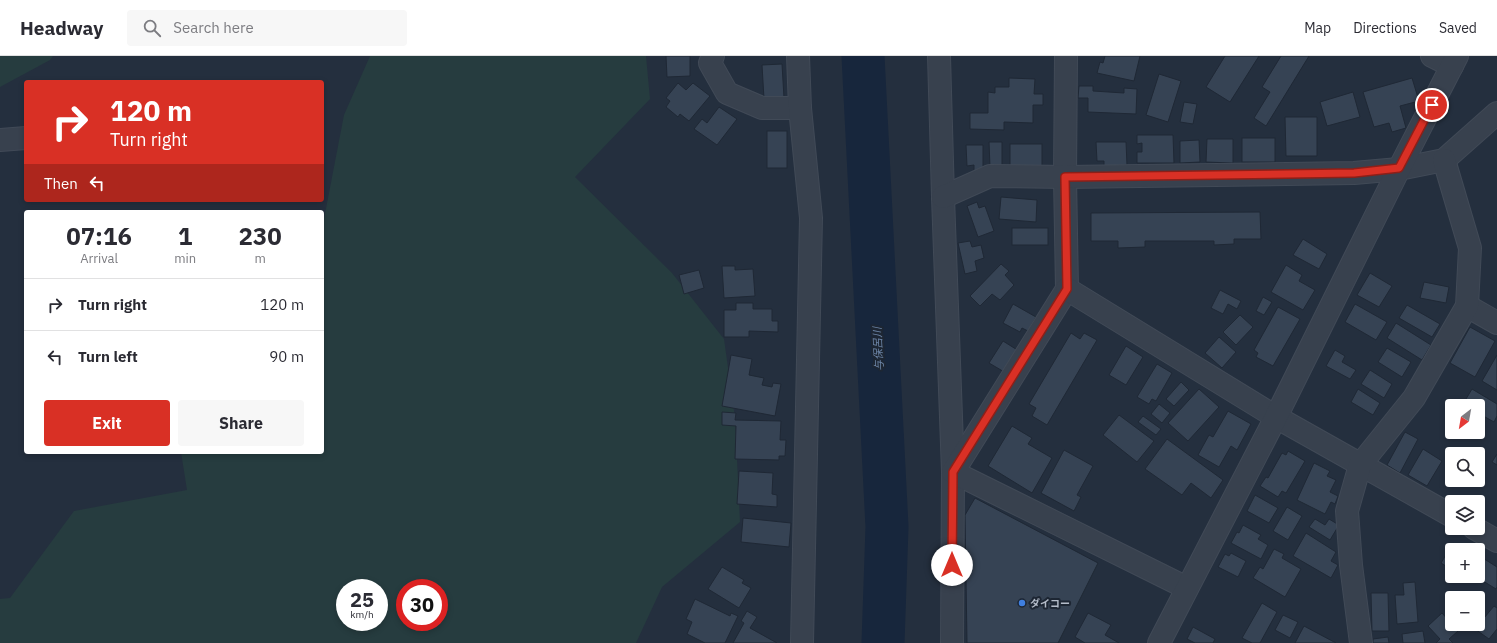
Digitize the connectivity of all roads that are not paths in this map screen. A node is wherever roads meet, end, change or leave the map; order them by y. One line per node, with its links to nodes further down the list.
1 (713, 56): 7 (street)
2 (798, 56): 7 (street)
3 (939, 56): 14 (street)
4 (1066, 56): 13 (street)
5 (1432, 56): 6 (street)
6 (1455, 61): 12 (street)
7 (800, 108): 25 (street)
8 (1497, 113): 11 (street)
9 (24, 138): 10 (street)
10 (0, 140)
11 (1444, 160): 12 (street); 16 (street)
12 (1399, 168): 13 (street); 18 (street)
13 (1065, 177): 14 (street); 15 (street)
14 (943, 197): 20 (street)
15 (1067, 289): 18 (street); 20 (street)
16 (1467, 306): 17 (street); 19 (street)
17 (1497, 323)
18 (1276, 417): 19 (street); 24 (street)
19 (1360, 465): 21 (street); 28 (street)
20 (953, 472): 24 (street); 26 (street)
21 (1445, 512)
22 (1485, 533): 23 (street)
23 (1496, 538)
24 (1187, 588): 27 (street)
25 (802, 643)
26 (952, 643)
27 (1159, 643)
28 (1361, 643)

